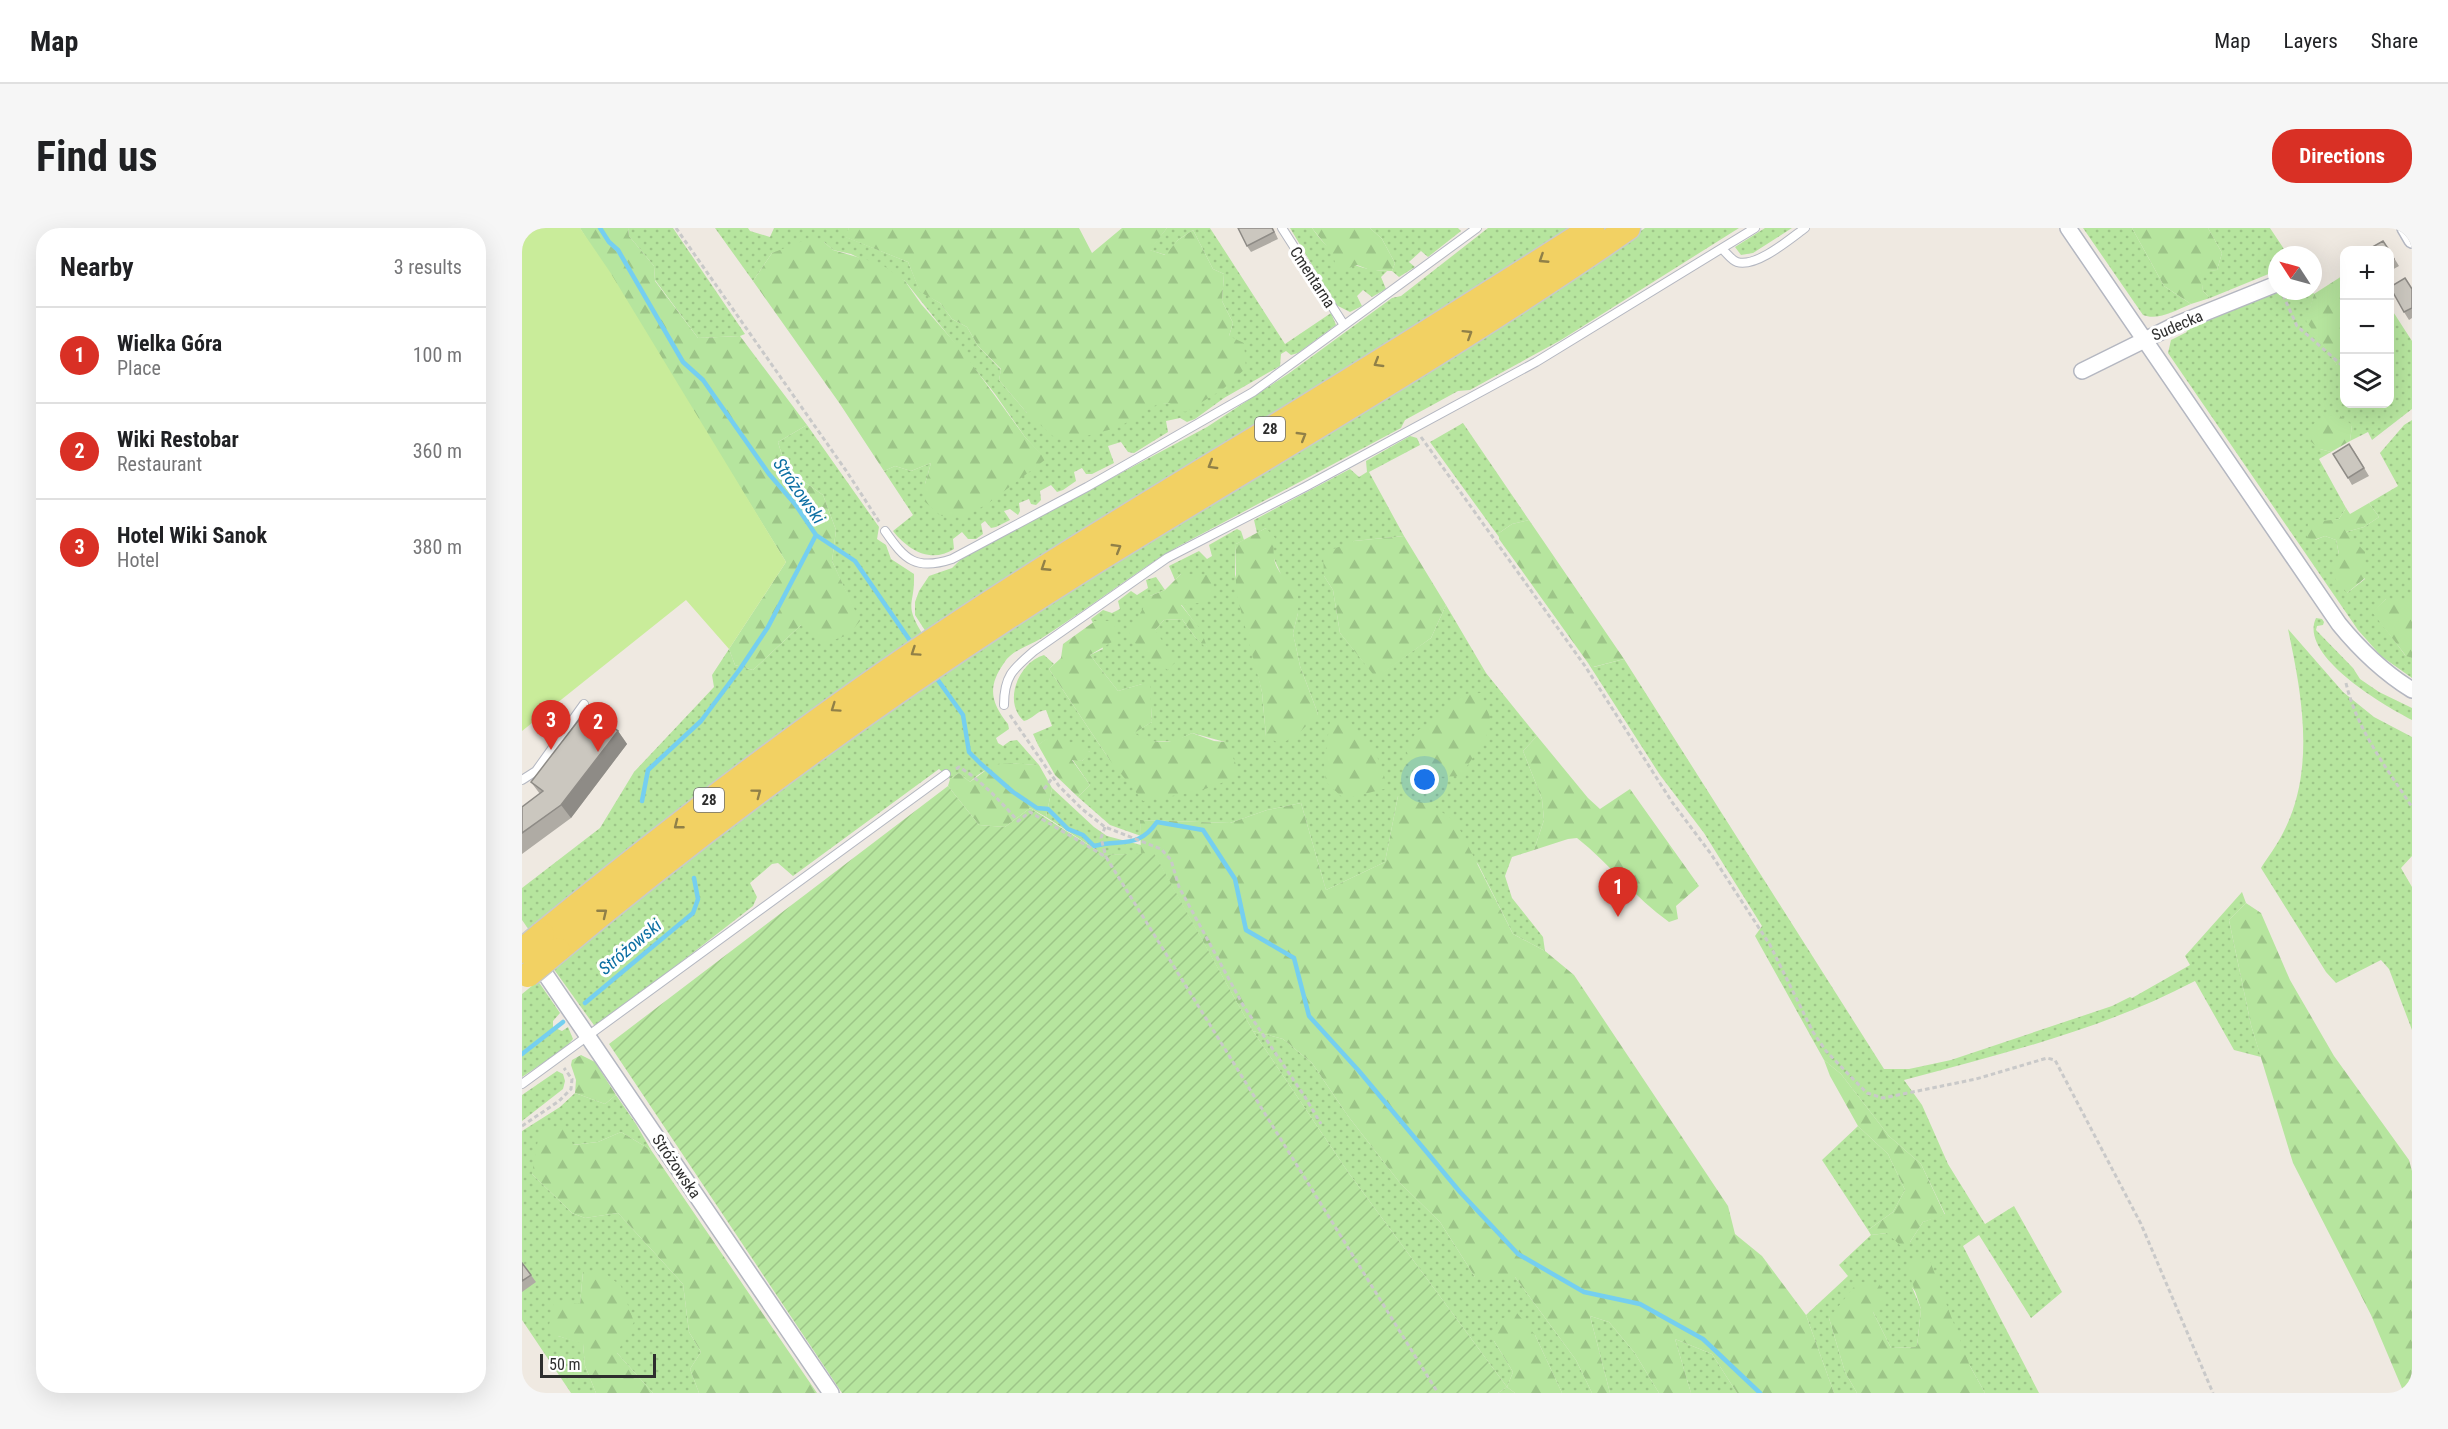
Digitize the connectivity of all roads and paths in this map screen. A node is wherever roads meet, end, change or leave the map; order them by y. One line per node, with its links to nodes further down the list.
1 (676, 228): 19 (path)
2 (1282, 228): 14 (lane, Cmentarna)
3 (1477, 228): 14 (lane)
4 (1592, 228): 20 (main road, 28, one-way to 20)
5 (1628, 228): 20 (main road, 28, one-way to 5)
6 (1755, 228): 11 (lane)
7 (1805, 228): 11 (lane)
8 (2068, 228): 15 (street)
9 (2404, 228): 10 (street)
10 (2412, 240)
11 (1722, 249): 18 (lane)
12 (2268, 291): 15 (street, Sudecka)
13 (2286, 300): 16 (path)
14 (1344, 325): 19 (lane)
15 (2144, 339): 17 (street, Sudecka); 22 (street)
16 (2340, 364)
17 (2082, 371)
18 (1414, 428): 24 (lane); 42 (path)
19 (885, 531)
20 (955, 639): 32 (main road, 28)
21 (2346, 683): 29 (path)
22 (2412, 690)
23 (584, 705): 27 (lane)
24 (1004, 705): 26 (path)
25 (946, 774): 31 (path); 35 (lane)
26 (1053, 777): 28 (path); 30 (path)
27 (522, 780)
28 (1044, 789)
29 (2412, 807)
30 (1105, 827): 31 (path); 38 (path)
31 (1106, 857): 41 (path)
32 (541, 941): 33 (main road, 28, bridge); 34 (main road, 28, bridge); 35 (street, Stróżowska)
33 (522, 951)
34 (525, 977)
35 (588, 1037): 36 (lane); 40 (street, Stróżowska)
36 (558, 1059): 37 (lane); 39 (path)
37 (522, 1084)
38 (1321, 1124)
39 (522, 1126)
40 (831, 1393)
41 (1438, 1393)
42 (2213, 1393)

